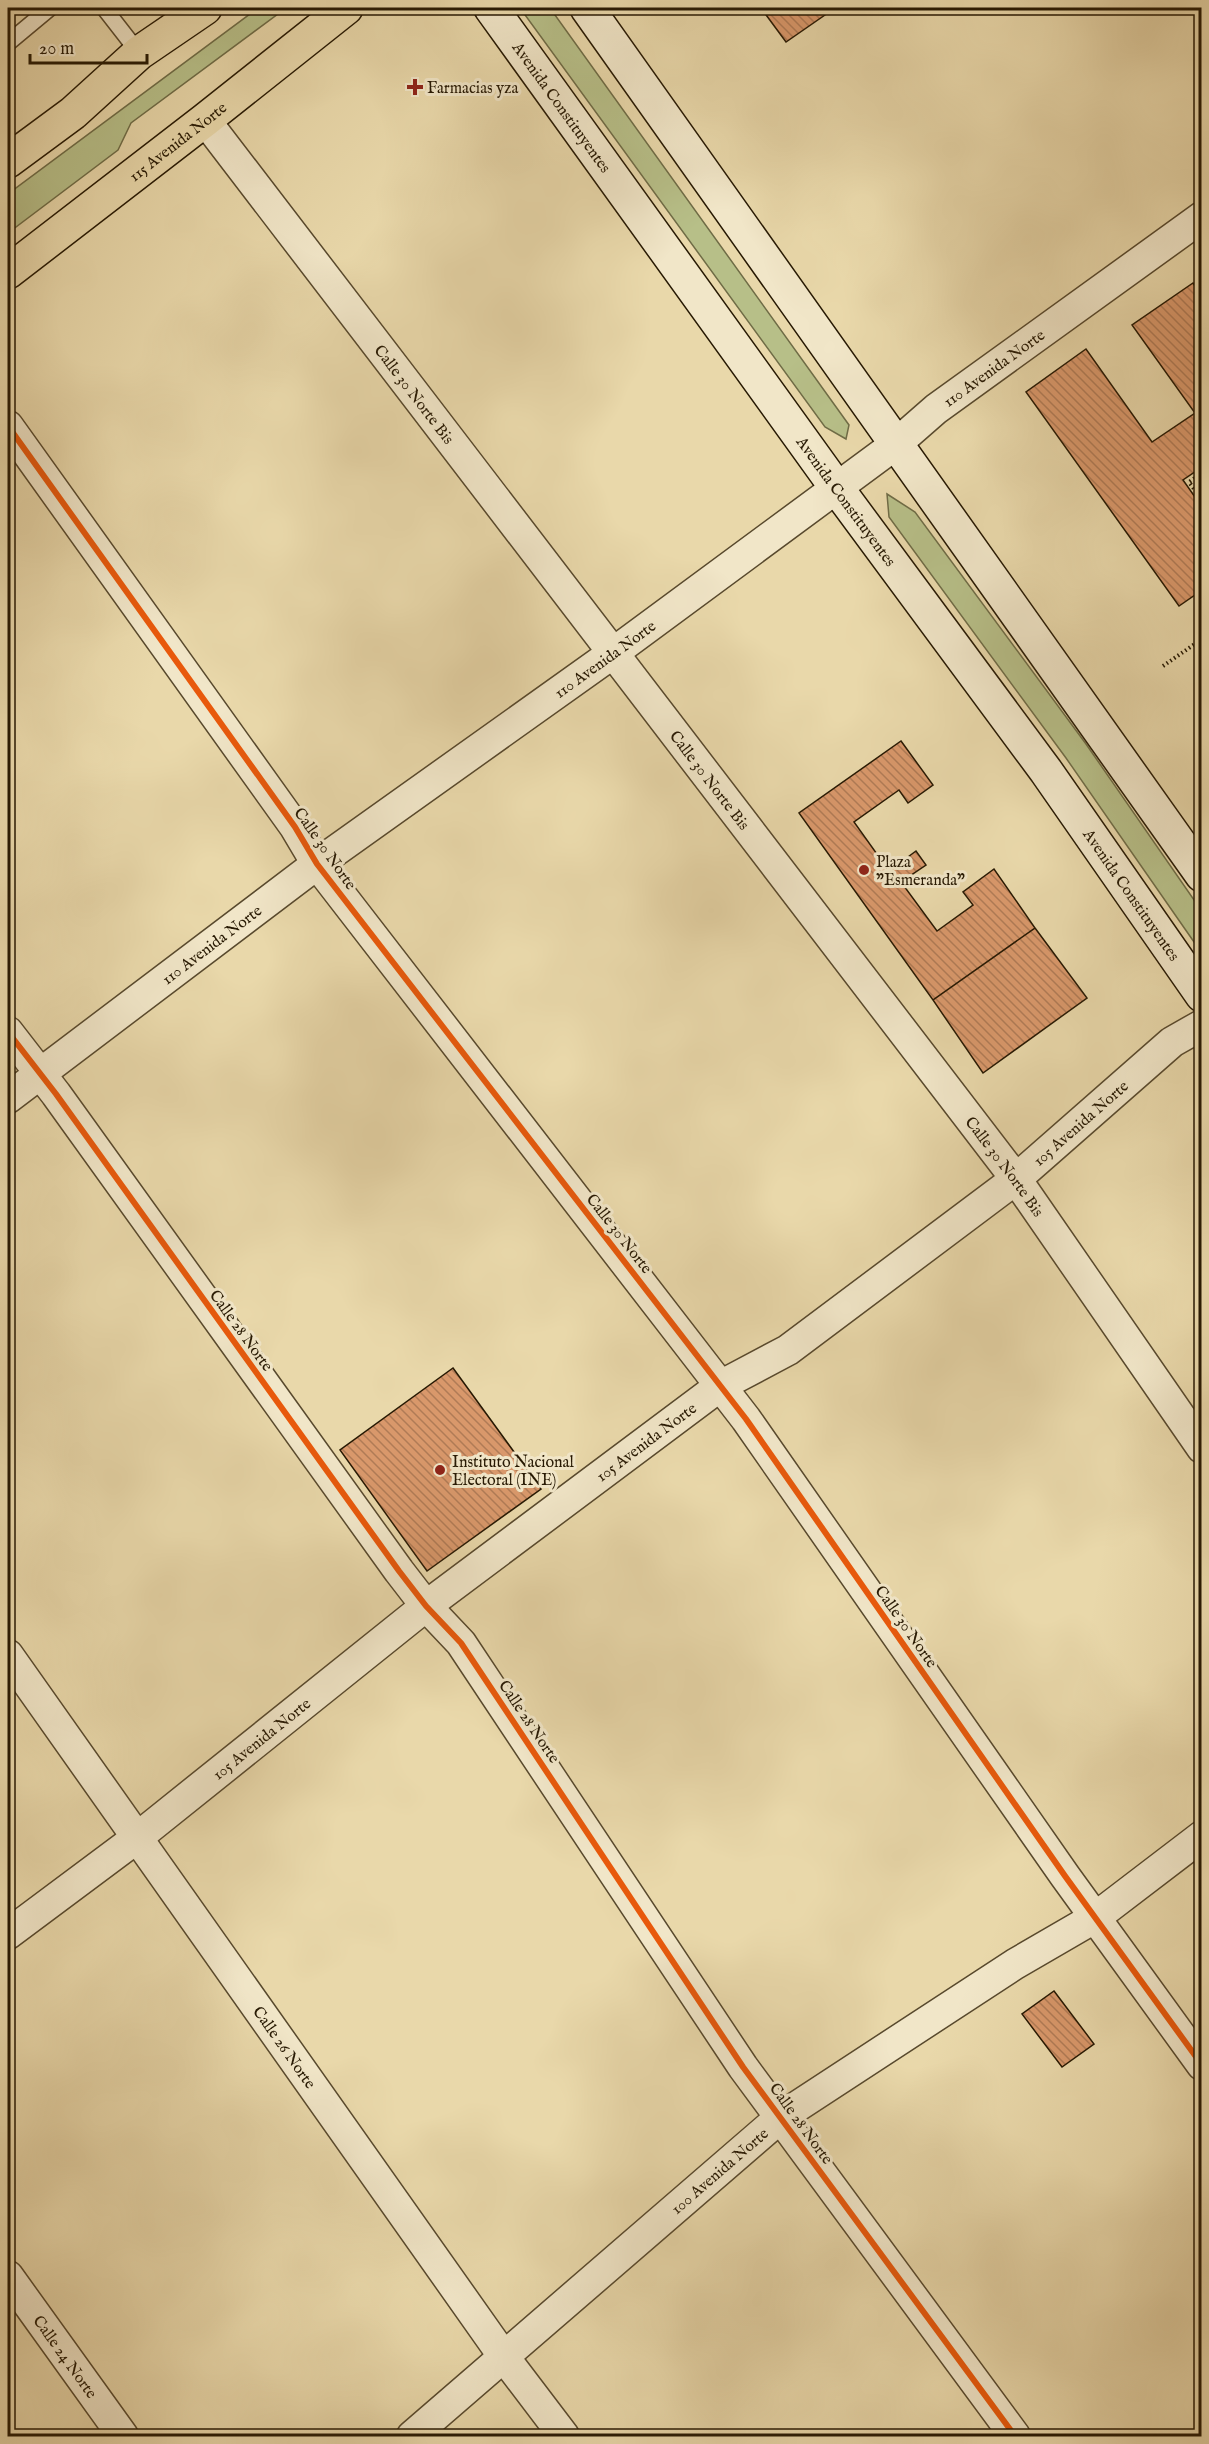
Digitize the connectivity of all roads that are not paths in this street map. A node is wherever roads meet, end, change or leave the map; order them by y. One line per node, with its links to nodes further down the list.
1 (50, 8): 7 (lane)
2 (104, 8): 8 (lane)
3 (205, 8): 8 (main road)
4 (346, 8): 9 (main road, 115 Avenida Norte)
5 (491, 8): 15 (main road, Avenida Constituyentes)
6 (586, 8): 14 (main road)
7 (8, 43)
8 (139, 53): 10 (main road)
9 (205, 120): 12 (main road, 115 Avenida Norte); 16 (street, Calle 30 Norte Bis)
10 (8, 162)
11 (1202, 217): 14 (street, 110 Avenida Norte)
12 (8, 272)
13 (8, 426): 17 (street, Calle 30 Norte)
14 (896, 444): 15 (street, 110 Avenida Norte); 18 (main road)
15 (836, 487): 16 (street, 110 Avenida Norte); 19 (main road, Avenida Constituyentes)
16 (613, 653): 17 (street, 110 Avenida Norte); 24 (street, Calle 30 Norte Bis)
17 (317, 864): 22 (street, 110 Avenida Norte); 25 (street, Calle 30 Norte)
18 (1202, 875)
19 (1202, 995)
20 (1202, 1025): 24 (street, 105 Avenida Norte)
21 (8, 1032): 22 (street, Calle 28 Norte)
22 (40, 1074): 23 (street, 110 Avenida Norte); 27 (street, Calle 28 Norte)
23 (8, 1098)
24 (1016, 1179): 25 (street, 105 Avenida Norte); 26 (street, Calle 30 Norte Bis)
25 (720, 1386): 27 (street, 105 Avenida Norte); 31 (street, Calle 30 Norte)
26 (1202, 1448)
27 (426, 1606): 30 (street, 105 Avenida Norte); 34 (street, Calle 28 Norte)
28 (8, 1655): 30 (street, Calle 26 Norte)
29 (1202, 1836): 31 (street, 100 Avenida Norte)
30 (138, 1837): 32 (street, 105 Avenida Norte); 36 (street, Calle 26 Norte)
31 (1096, 1917): 33 (street, Calle 30 Norte); 34 (street, 100 Avenida Norte)
32 (8, 1934)
33 (1202, 2065)
34 (781, 2117): 36 (street, 100 Avenida Norte); 40 (street, Calle 28 Norte)
35 (8, 2276): 37 (street, Calle 24 Norte)
36 (504, 2357): 38 (street, 100 Avenida Norte); 39 (street, Calle 26 Norte)
37 (123, 2436)
38 (412, 2436)
39 (564, 2436)
40 (1015, 2436)

